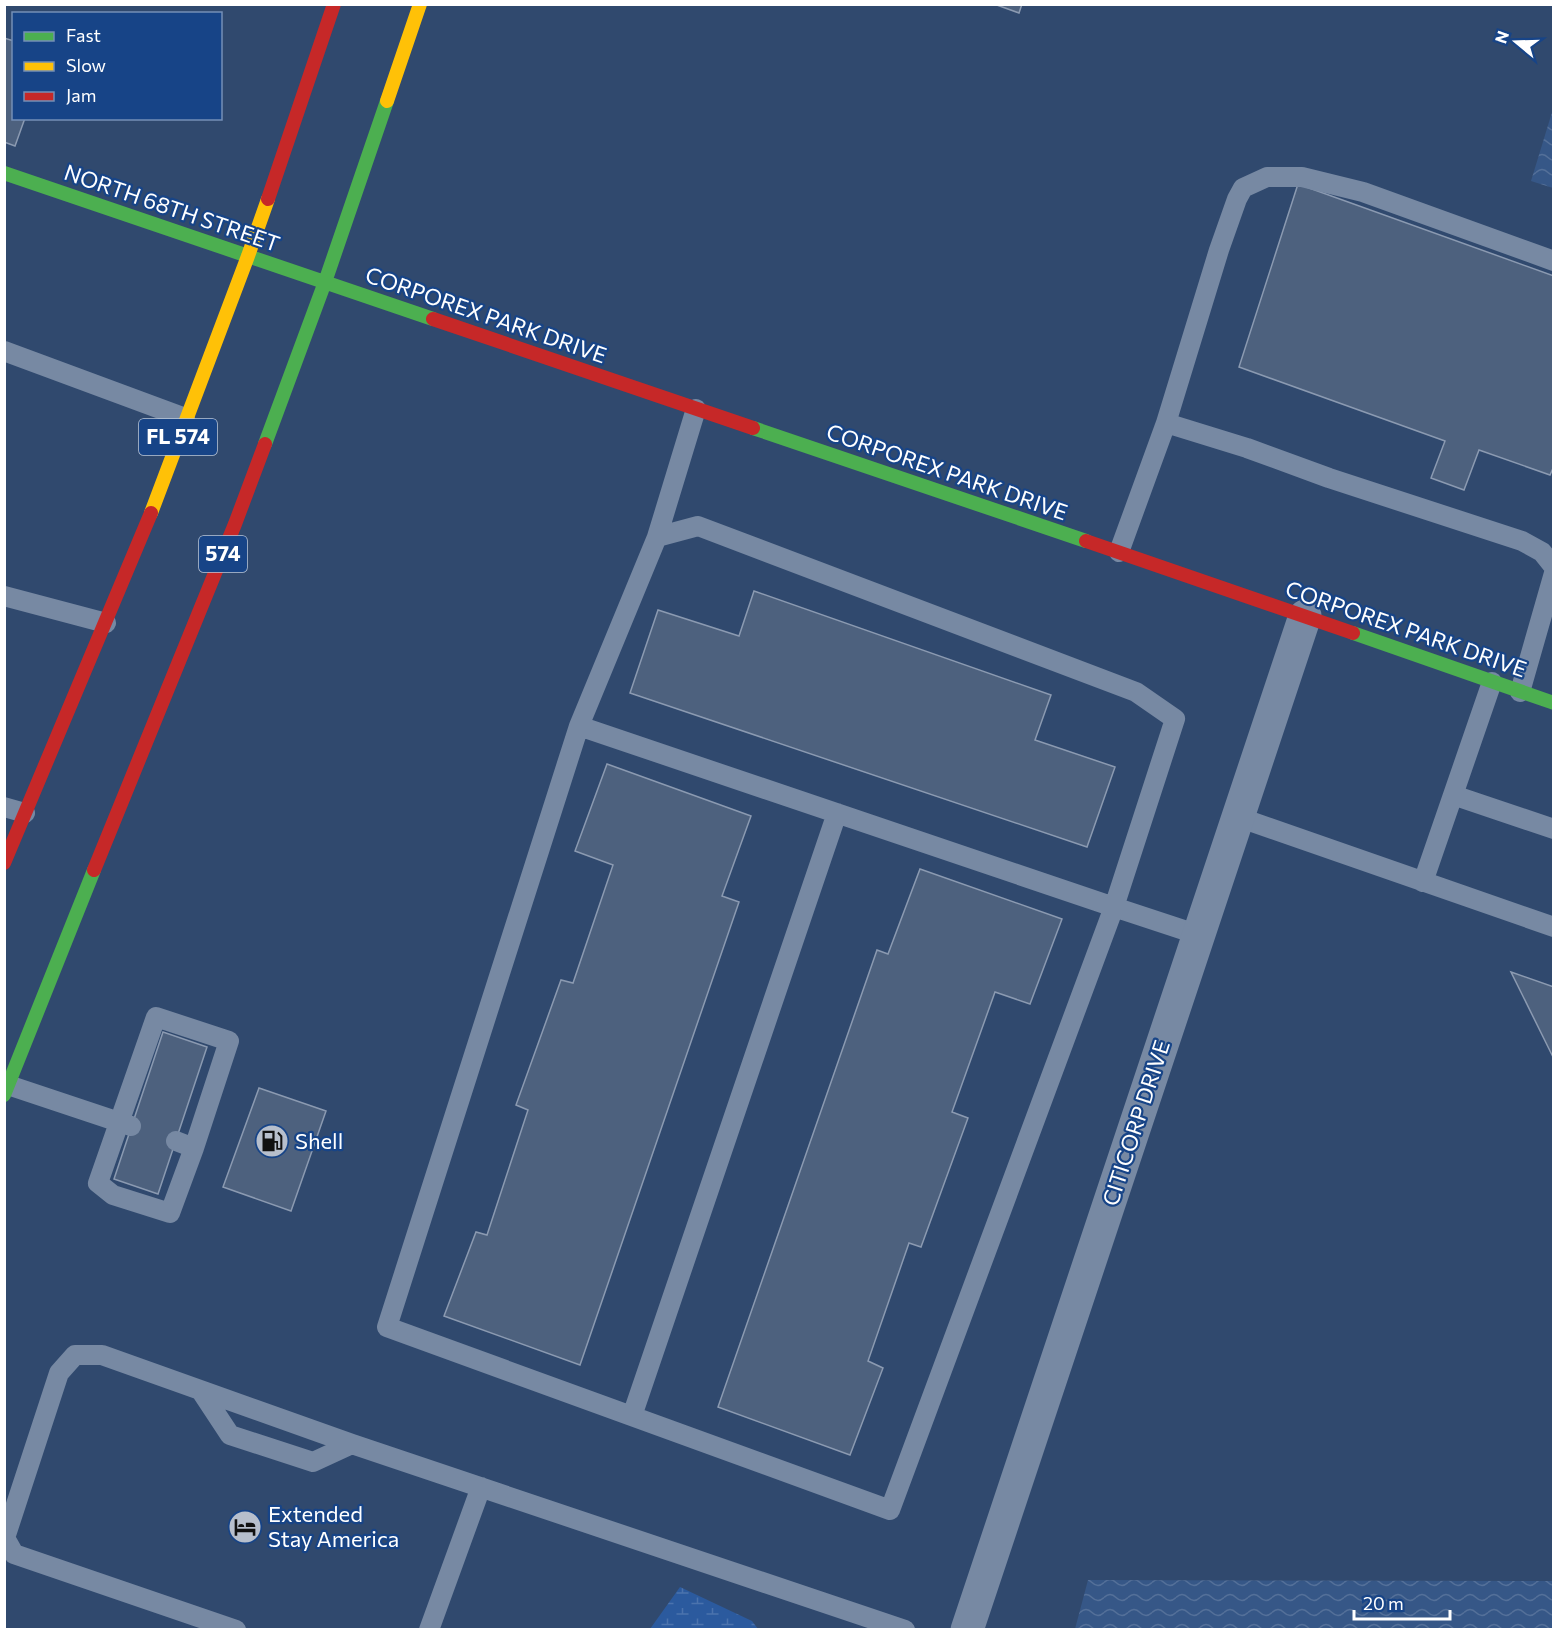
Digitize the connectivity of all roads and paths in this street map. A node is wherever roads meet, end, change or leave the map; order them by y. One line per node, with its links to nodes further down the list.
1 (334, 4): 4 (main road, FL 574)
2 (420, 4): 6 (main road, 574)
3 (4, 173): 4 (main road, NORTH 68TH STREET)
4 (248, 256): 6 (main road, NORTH 68TH STREET); 9 (main road, FL 574)
5 (1554, 261): 10 (lane)
6 (325, 282): 8 (main road, CORPOREX PARK DRIVE); 33 (main road, 574)
7 (4, 351): 9 (lane)
8 (696, 409): 11 (lane); 12 (main road, CORPOREX PARK DRIVE)
9 (185, 418): 17 (main road, FL 574)
10 (1166, 423): 12 (lane); 13 (lane)
11 (657, 537): 21 (lane); 30 (lane)
12 (1119, 552): 16 (main road, CORPOREX PARK DRIVE)
13 (1554, 567)
14 (1554, 573): 19 (lane)
15 (4, 596): 17 (lane)
16 (1305, 616): 18 (main road, CORPOREX PARK DRIVE); 26 (street, CITICORP DRIVE)
17 (106, 623): 24 (main road, FL 574)
18 (1492, 682): 19 (main road, CORPOREX PARK DRIVE); 22 (lane)
19 (1521, 692): 20 (main road, CORPOREX PARK DRIVE)
20 (1554, 703)
21 (579, 726): 25 (lane); 38 (lane)
22 (1452, 795): 27 (lane); 29 (lane)
23 (4, 807): 24 (lane)
24 (26, 813): 28 (main road, FL 574)
25 (837, 813): 30 (lane); 38 (lane)
26 (1238, 817): 29 (lane); 32 (street, CITICORP DRIVE)
27 (1554, 829)
28 (4, 863)
29 (1423, 882): 31 (lane)
30 (1114, 907): 32 (lane); 38 (lane)
31 (1554, 927)
32 (1199, 935): 44 (street, CITICORP DRIVE)
33 (6, 1090): 34 (lane)
34 (125, 1124): 36 (lane); 36 (lane)
35 (176, 1141): 36 (lane)
36 (194, 1148)
37 (201, 1391): 39 (lane); 39 (lane); 41 (lane)
38 (632, 1416)
39 (352, 1444): 40 (lane)
40 (481, 1487): 42 (lane); 43 (lane)
41 (236, 1629)
42 (429, 1629)
43 (905, 1629)
44 (968, 1629)

